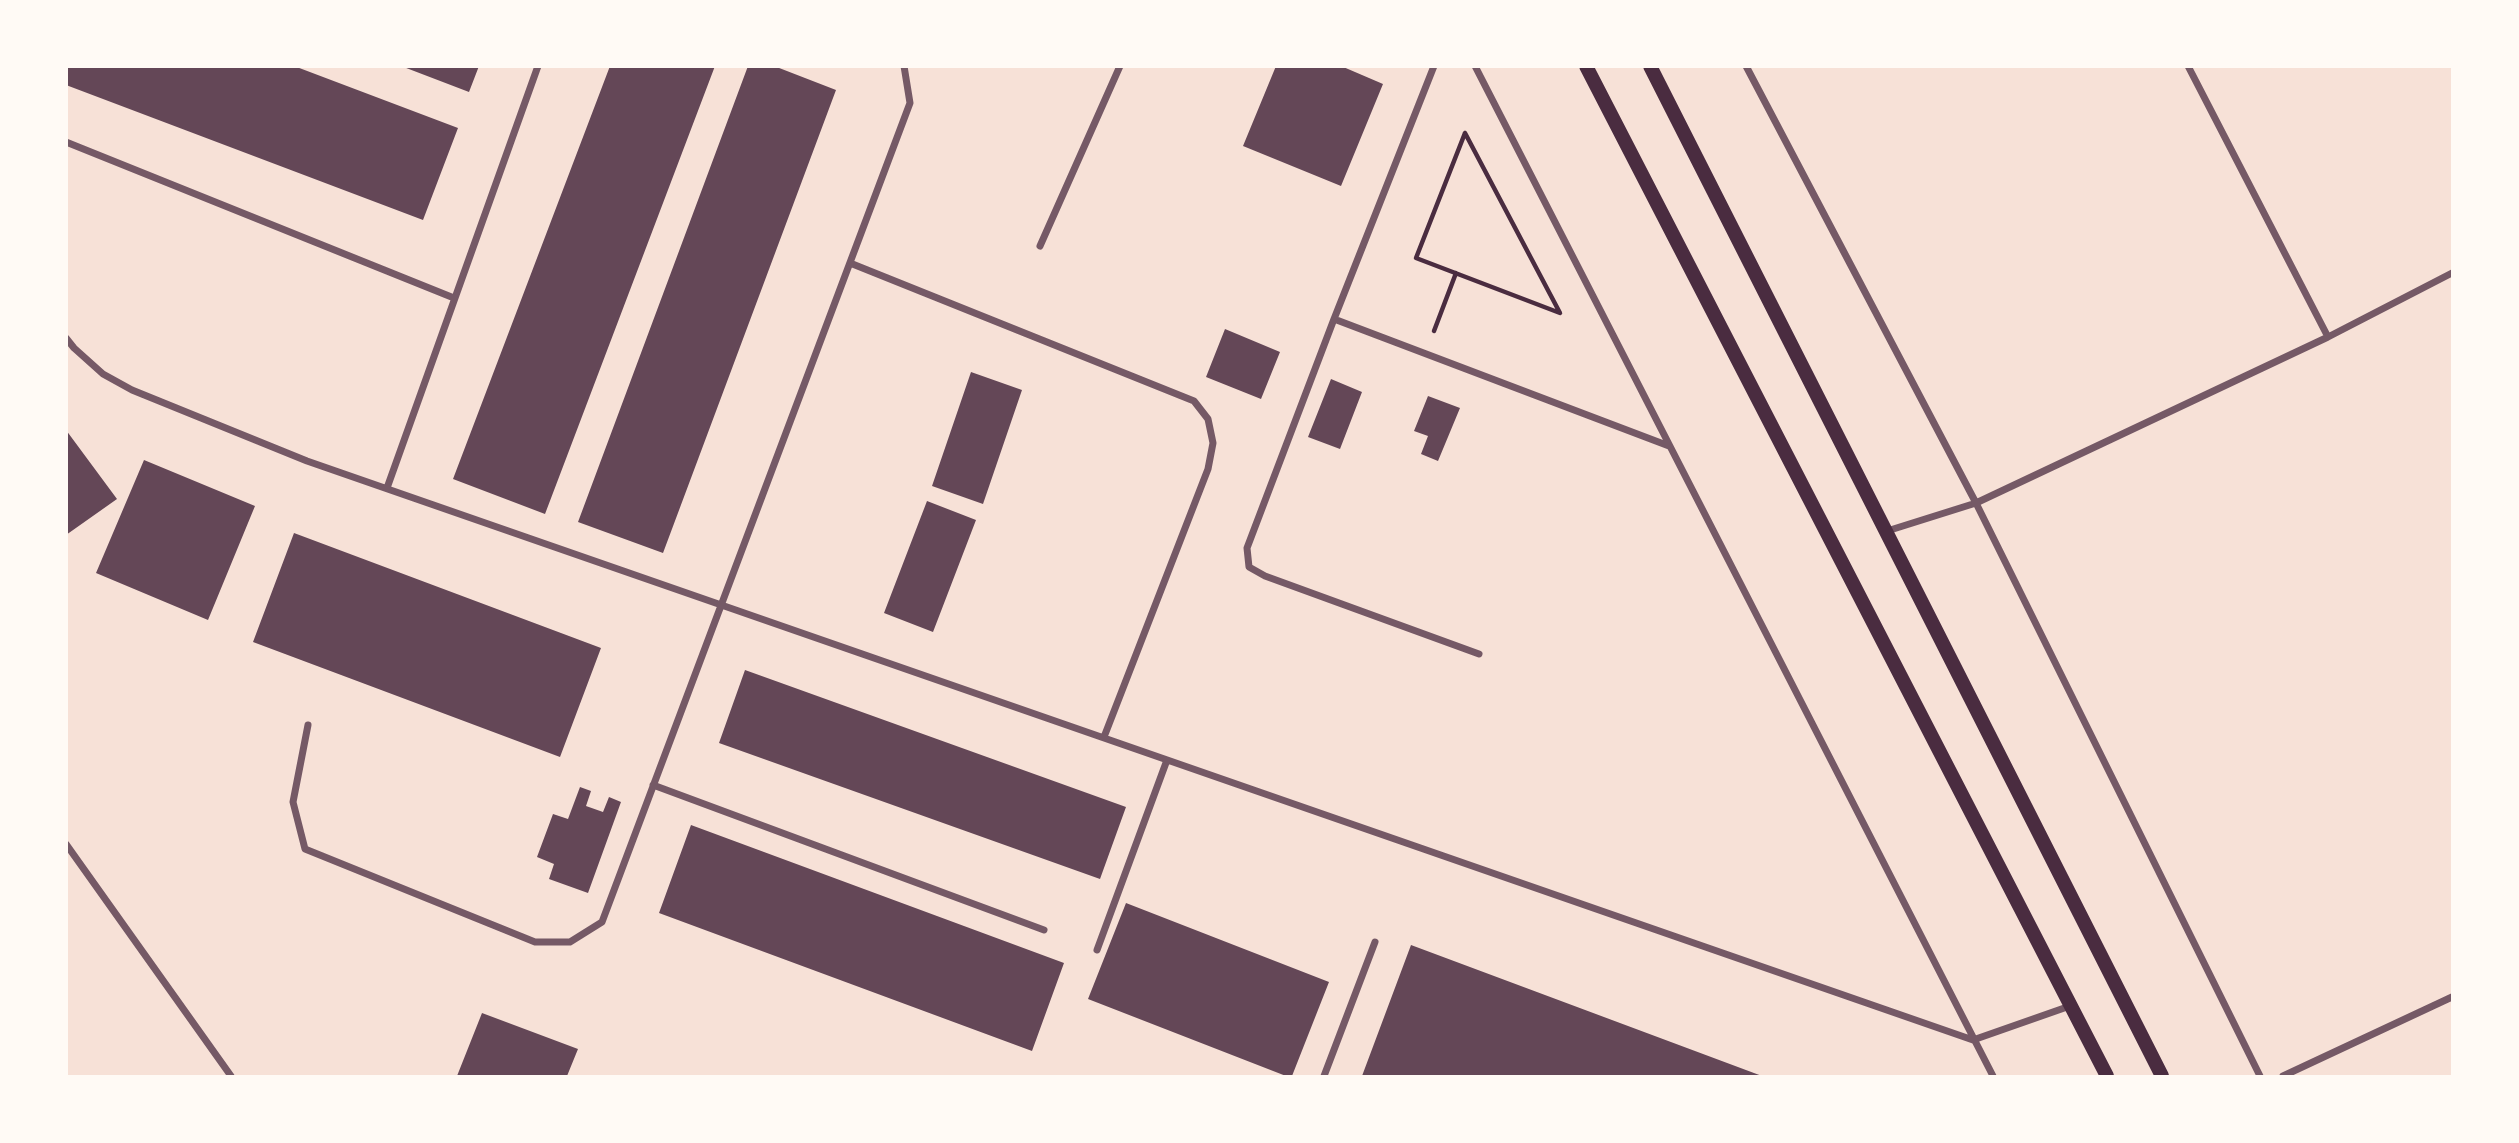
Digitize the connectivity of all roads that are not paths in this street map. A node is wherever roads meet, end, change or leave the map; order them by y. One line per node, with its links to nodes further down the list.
1 (537, 66): 14 (street)
2 (904, 66): 12 (street)
3 (1120, 66): 11 (street)
4 (1434, 66): 15 (street)
5 (1475, 66): 18 (street)
6 (1586, 66): 33 (main road)
7 (1650, 66): 21 (main road)
8 (1746, 66): 20 (street)
9 (2188, 66): 16 (street)
10 (66, 142): 14 (street)
11 (1040, 246)
12 (850, 262): 22 (street); 25 (street)
13 (2452, 273): 16 (street)
14 (454, 298): 19 (street)
15 (1334, 318): 18 (street); 23 (street)
16 (2328, 337): 20 (street)
17 (66, 338): 19 (street)
18 (1669, 446): 34 (street)
19 (387, 488): 22 (street)
20 (1976, 503): 21 (street); 40 (street)
21 (1886, 532): 39 (main road)
22 (721, 604): 25 (street); 27 (street)
23 (1479, 654)
24 (308, 726): 27 (street)
25 (1104, 737): 26 (street)
26 (1167, 760): 31 (street); 34 (street)
27 (653, 785): 29 (street)
28 (66, 844): 35 (street)
29 (1044, 930)
30 (1376, 942): 36 (street)
31 (1097, 950)
32 (2452, 997): 41 (street)
33 (2070, 1006): 34 (street); 38 (main road)
34 (1973, 1040): 37 (street)
35 (231, 1076)
36 (1324, 1076)
37 (1993, 1076)
38 (2107, 1076)
39 (2162, 1076)
40 (2260, 1076)
41 (2283, 1076)

